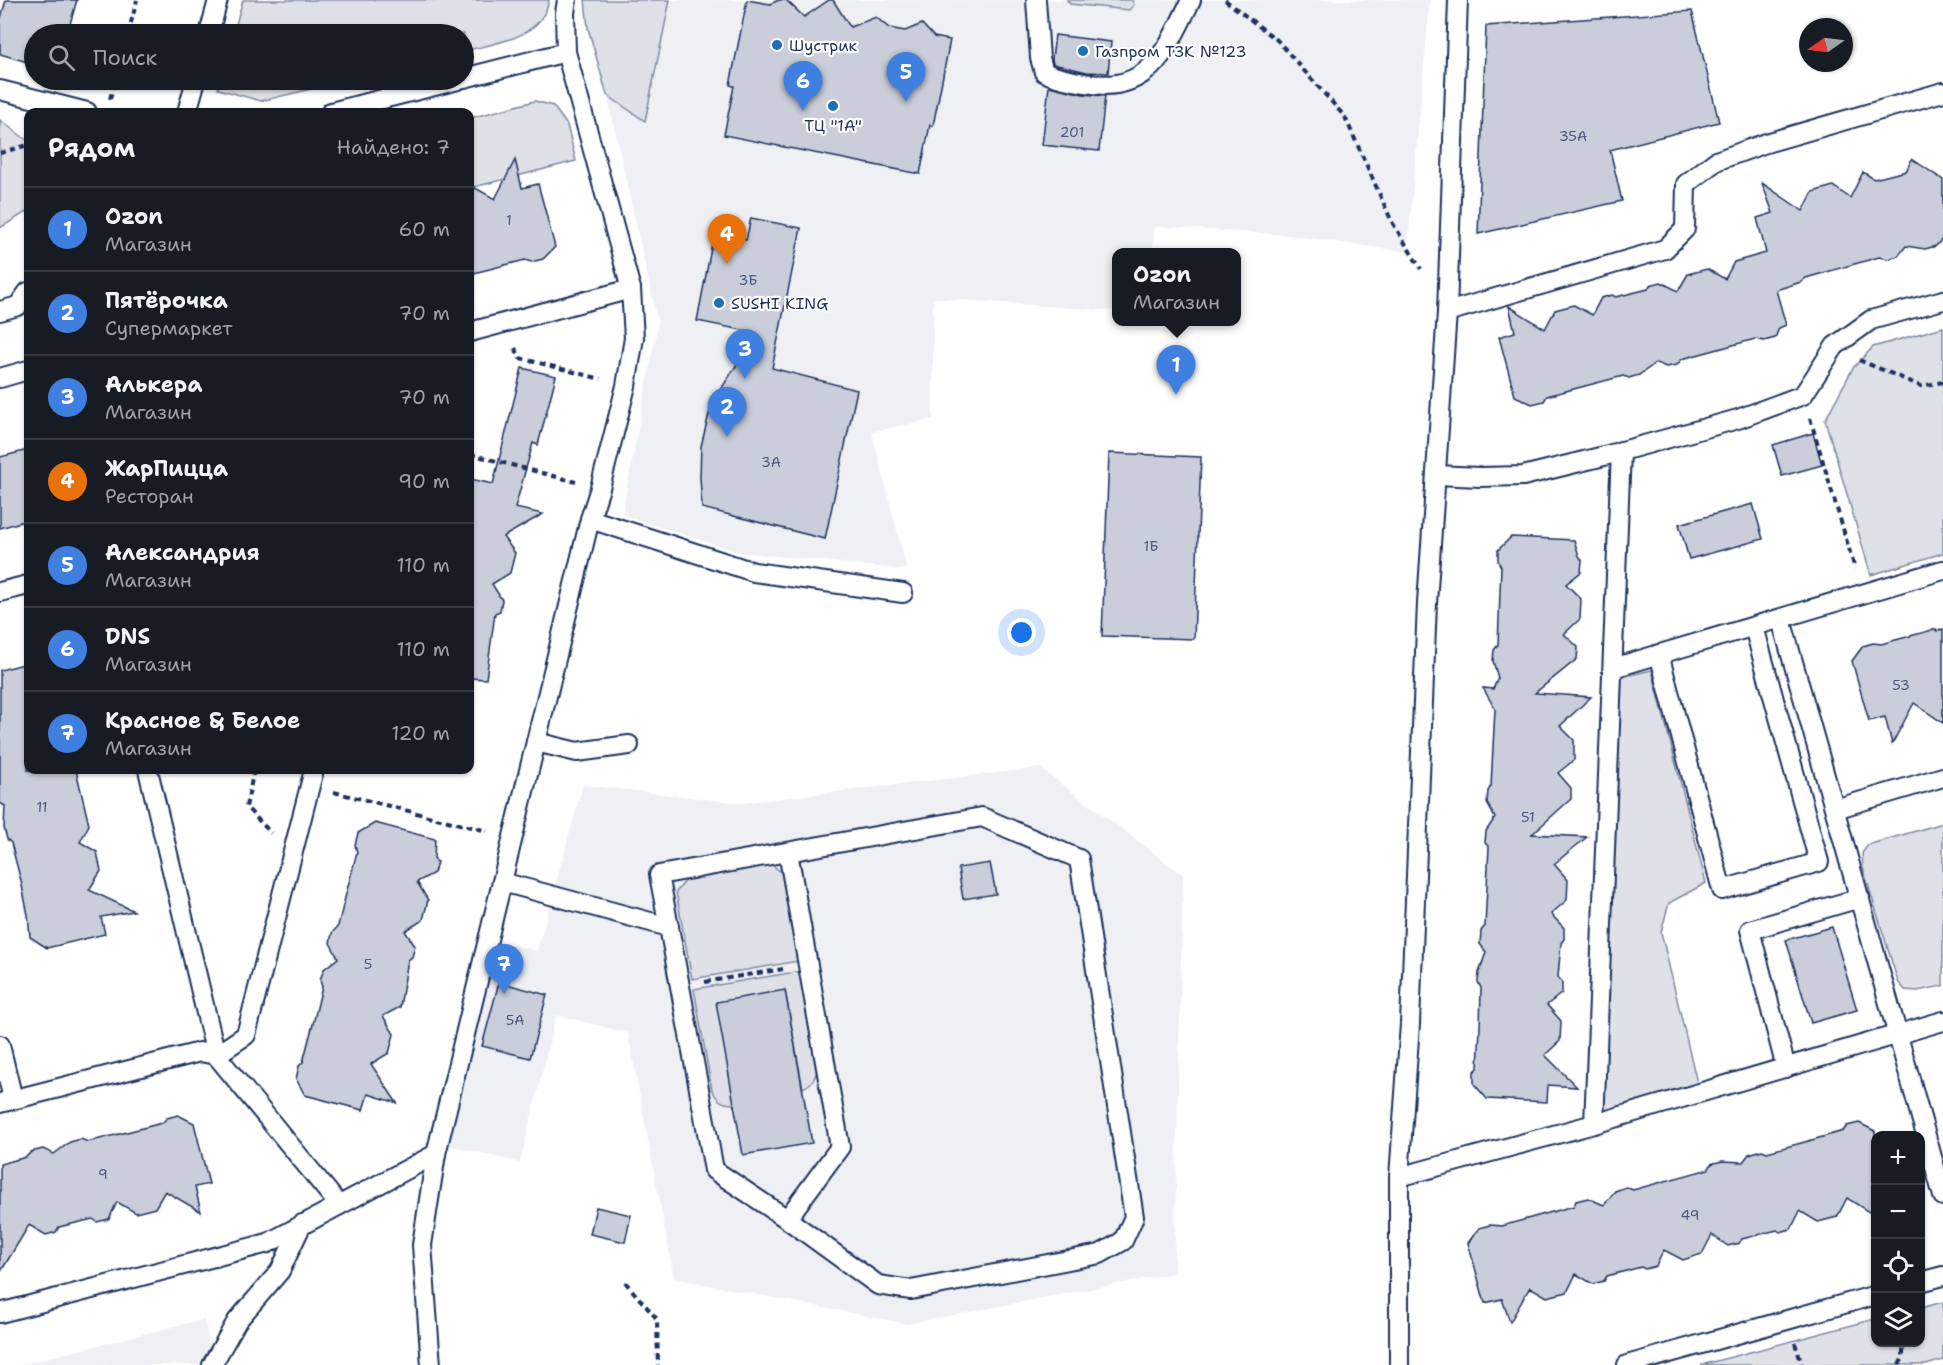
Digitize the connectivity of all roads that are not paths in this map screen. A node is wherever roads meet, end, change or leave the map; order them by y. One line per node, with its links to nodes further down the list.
1 (218, 0): 6 (lane)
2 (567, 0): 7 (lane)
3 (1036, 0): 4 (lane)
4 (1191, 0)
5 (1458, 0): 20 (lane)
6 (212, 24)
7 (566, 52): 8 (lane); 16 (lane)
8 (474, 75)
9 (0, 90): 13 (lane)
10 (193, 90): 14 (lane)
11 (418, 90): 15 (lane)
12 (1943, 92): 20 (lane)
13 (71, 108)
14 (188, 108)
15 (347, 108)
16 (631, 289): 21 (lane); 26 (lane)
17 (24, 298): 19 (lane)
18 (1943, 300): 24 (lane)
19 (0, 311)
20 (1447, 312): 25 (lane)
21 (474, 331)
22 (24, 371): 23 (lane)
23 (0, 378)
24 (1621, 451): 25 (lane); 34 (lane)
25 (1436, 475): 53 (lane)
26 (590, 519): 30 (lane); 35 (lane)
27 (1943, 570): 31 (lane)
28 (24, 586): 29 (lane)
29 (0, 592)
30 (903, 593)
31 (1781, 619): 32 (lane); 40 (lane)
32 (1754, 627): 33 (lane); 33 (lane)
33 (1659, 654): 34 (lane)
34 (1613, 668): 51 (lane)
35 (536, 742): 36 (lane); 42 (lane)
36 (629, 746)
37 (149, 774): 48 (lane)
38 (1943, 777): 40 (lane)
39 (312, 778): 48 (lane)
40 (1835, 809): 43 (lane)
41 (788, 852): 44 (lane); 56 (lane); 56 (lane)
42 (502, 882): 44 (lane); 52 (lane)
43 (1860, 898): 46 (lane); 49 (lane)
44 (669, 927): 56 (lane)
45 (1943, 1021): 46 (lane)
46 (1899, 1034): 49 (lane); 54 (lane)
47 (0, 1045): 50 (lane)
48 (216, 1055): 50 (lane); 55 (lane)
49 (1786, 1068): 51 (lane)
50 (7, 1101)
51 (1594, 1124): 53 (lane)
52 (436, 1154): 55 (lane); 63 (lane)
53 (1399, 1177): 64 (lane)
54 (1943, 1196)
55 (339, 1205): 57 (lane)
56 (787, 1219)
57 (302, 1224): 61 (lane); 62 (lane)
58 (1943, 1276): 59 (lane)
59 (1925, 1281)
60 (1871, 1296): 65 (lane)
61 (0, 1313)
62 (212, 1365)
63 (431, 1365)
64 (1399, 1365)
65 (1627, 1365)

